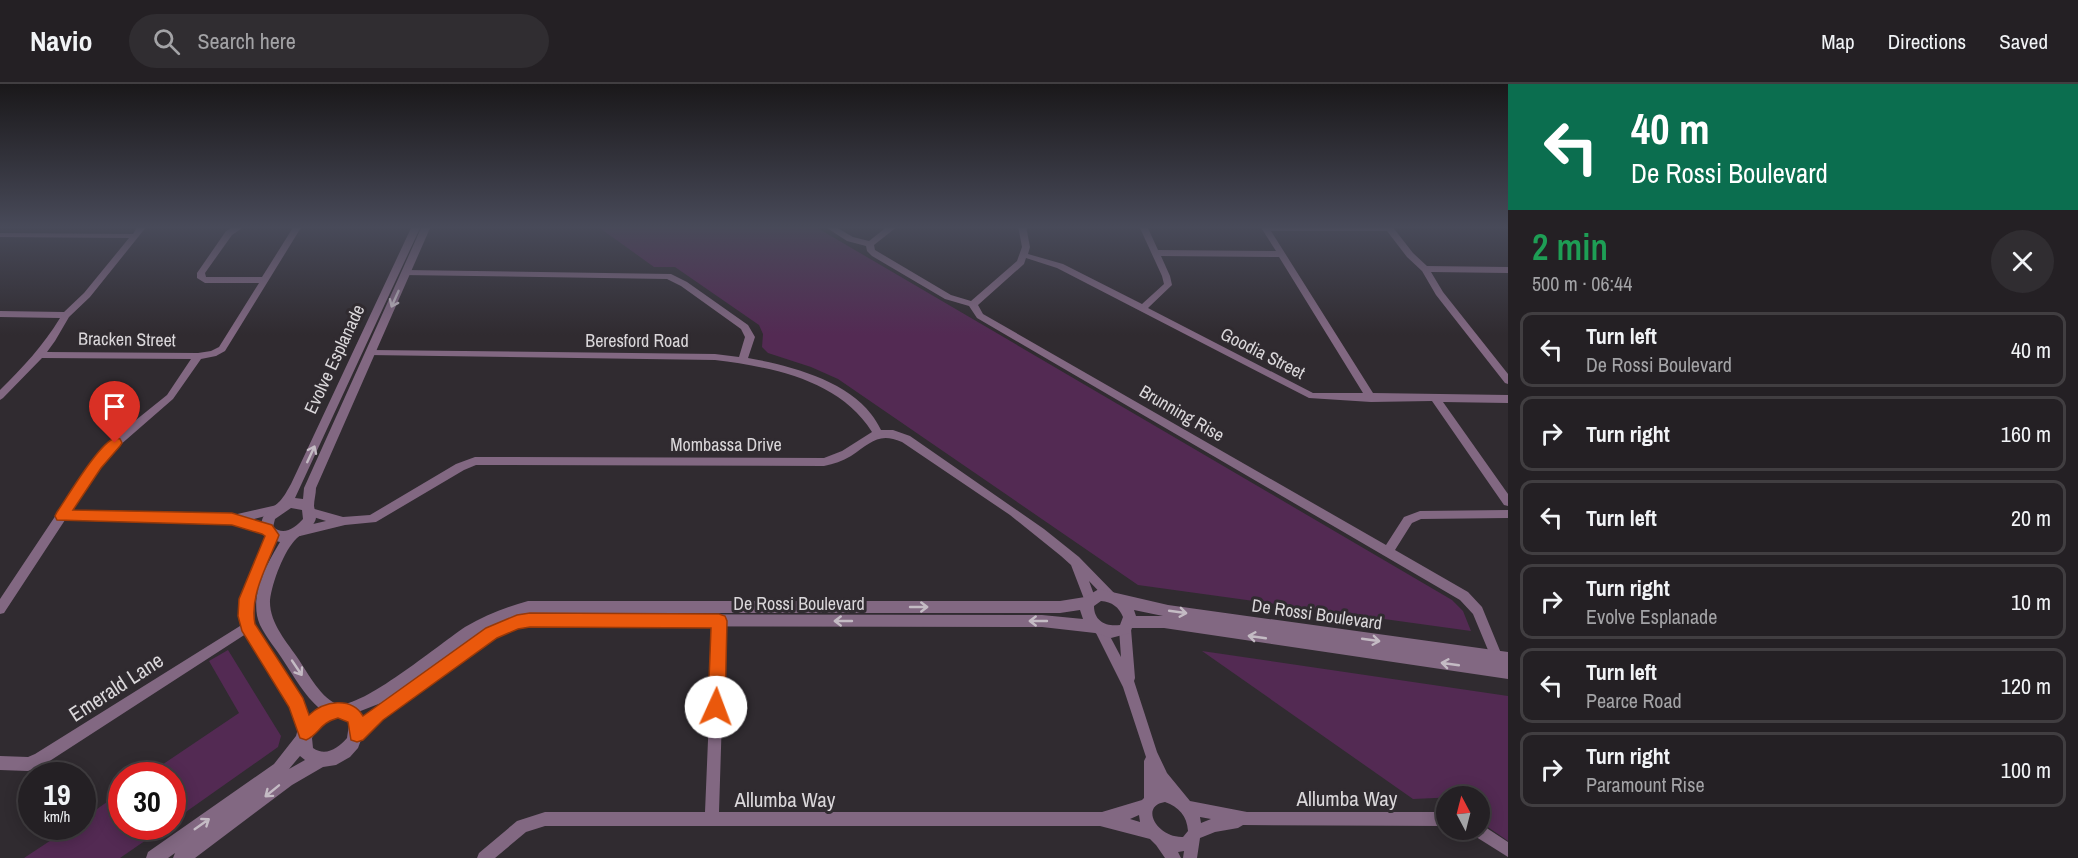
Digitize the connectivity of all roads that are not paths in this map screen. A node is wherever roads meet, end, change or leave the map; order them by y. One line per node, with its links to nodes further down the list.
1 (114, 262): 19 (street)
2 (209, 262): 15 (street)
3 (276, 262): 15 (street)
4 (405, 262): 14 (street, Evolve Esplanade)
5 (407, 262): 14 (street, Evolve Esplanade)
6 (889, 262): 16 (street, Brunning Rise)
7 (1019, 262): 16 (street)
8 (1047, 262): 17 (street, Goodia Street)
9 (1159, 262): 17 (street)
10 (1285, 262): 26 (street)
11 (1418, 262): 12 (street)
12 (1425, 269): 13 (street); 24 (street)
13 (1508, 270)
14 (401, 273): 20 (street, Evolve Esplanade); 23 (street)
15 (265, 280): 22 (street, Bracken Street)
16 (973, 304): 39 (street, Brunning Rise)
17 (1142, 309): 26 (street, Goodia Street)
18 (0, 314): 19 (street)
19 (66, 315): 21 (street)
20 (365, 352): 23 (street, Beresford Road); 31 (street, Evolve Esplanade, one-way to 20); 32 (street, Evolve Esplanade)
21 (40, 354): 22 (street, Bracken Street); 25 (street)
22 (198, 356): 34 (street)
23 (743, 360): 29 (street, Beresford Road)
24 (1507, 378)
25 (0, 396)
26 (1371, 398): 27 (street, Goodia Street)
27 (1436, 399): 28 (street, Goodia Street); 30 (street)
28 (1508, 399)
29 (878, 433): 36 (street, Mombassa Drive); 40 (street)
30 (1508, 502)
31 (280, 507): 32 (street); 35 (street); 37 (street)
32 (309, 509): 36 (street, Mombassa Drive); 38 (street)
33 (1508, 514): 39 (street)
34 (62, 516): 35 (street); 43 (street)
35 (232, 519): 37 (street)
36 (345, 521): 38 (street, Mombassa Drive)
37 (270, 532): 38 (street); 45 (street)
38 (296, 533): 51 (street, one-way to 51)
39 (1388, 552): 48 (street, Brunning Rise)
40 (1075, 560): 41 (street); 42 (street)
41 (1116, 599): 42 (street); 46 (street); 48 (street, De Rossi Boulevard, one-way to 48)
42 (1089, 601): 47 (street); 51 (street, De Rossi Boulevard, one-way to 42)
43 (0, 609)
44 (719, 621): 47 (street, De Rossi Boulevard, one-way to 44); 52 (street, De Rossi Boulevard); 62 (street)
45 (248, 626): 53 (street); 56 (street, Emerald Lane)
46 (1128, 626): 47 (street); 49 (street, De Rossi Boulevard, one-way to 46); 50 (street)
47 (1098, 628): 50 (street)
48 (1503, 658)
49 (1508, 672)
50 (1129, 685): 54 (street)
51 (338, 710): 52 (street); 53 (street)
52 (357, 734): 55 (street)
53 (305, 736): 55 (street); 67 (street, one-way to 53)
54 (1151, 753): 57 (street); 58 (street)
55 (321, 760): 68 (street, one-way to 68)
56 (0, 763)
57 (1149, 802): 58 (street); 59 (street, Allumba Way); 64 (street)
58 (1184, 805): 60 (street, Allumba Way); 63 (street)
59 (1100, 819): 62 (street, Allumba Way); 64 (street, Allumba Way)
60 (1247, 819): 61 (street, Allumba Way); 63 (street, Allumba Way)
61 (1436, 819)
62 (712, 820): 69 (street, Allumba Way)
63 (1193, 836): 64 (street); 71 (street)
64 (1158, 837): 70 (street)
65 (1490, 838): 66 (street)
66 (1508, 850)
67 (154, 858)
68 (181, 858)
69 (484, 858)
70 (1174, 858)
71 (1190, 858)

